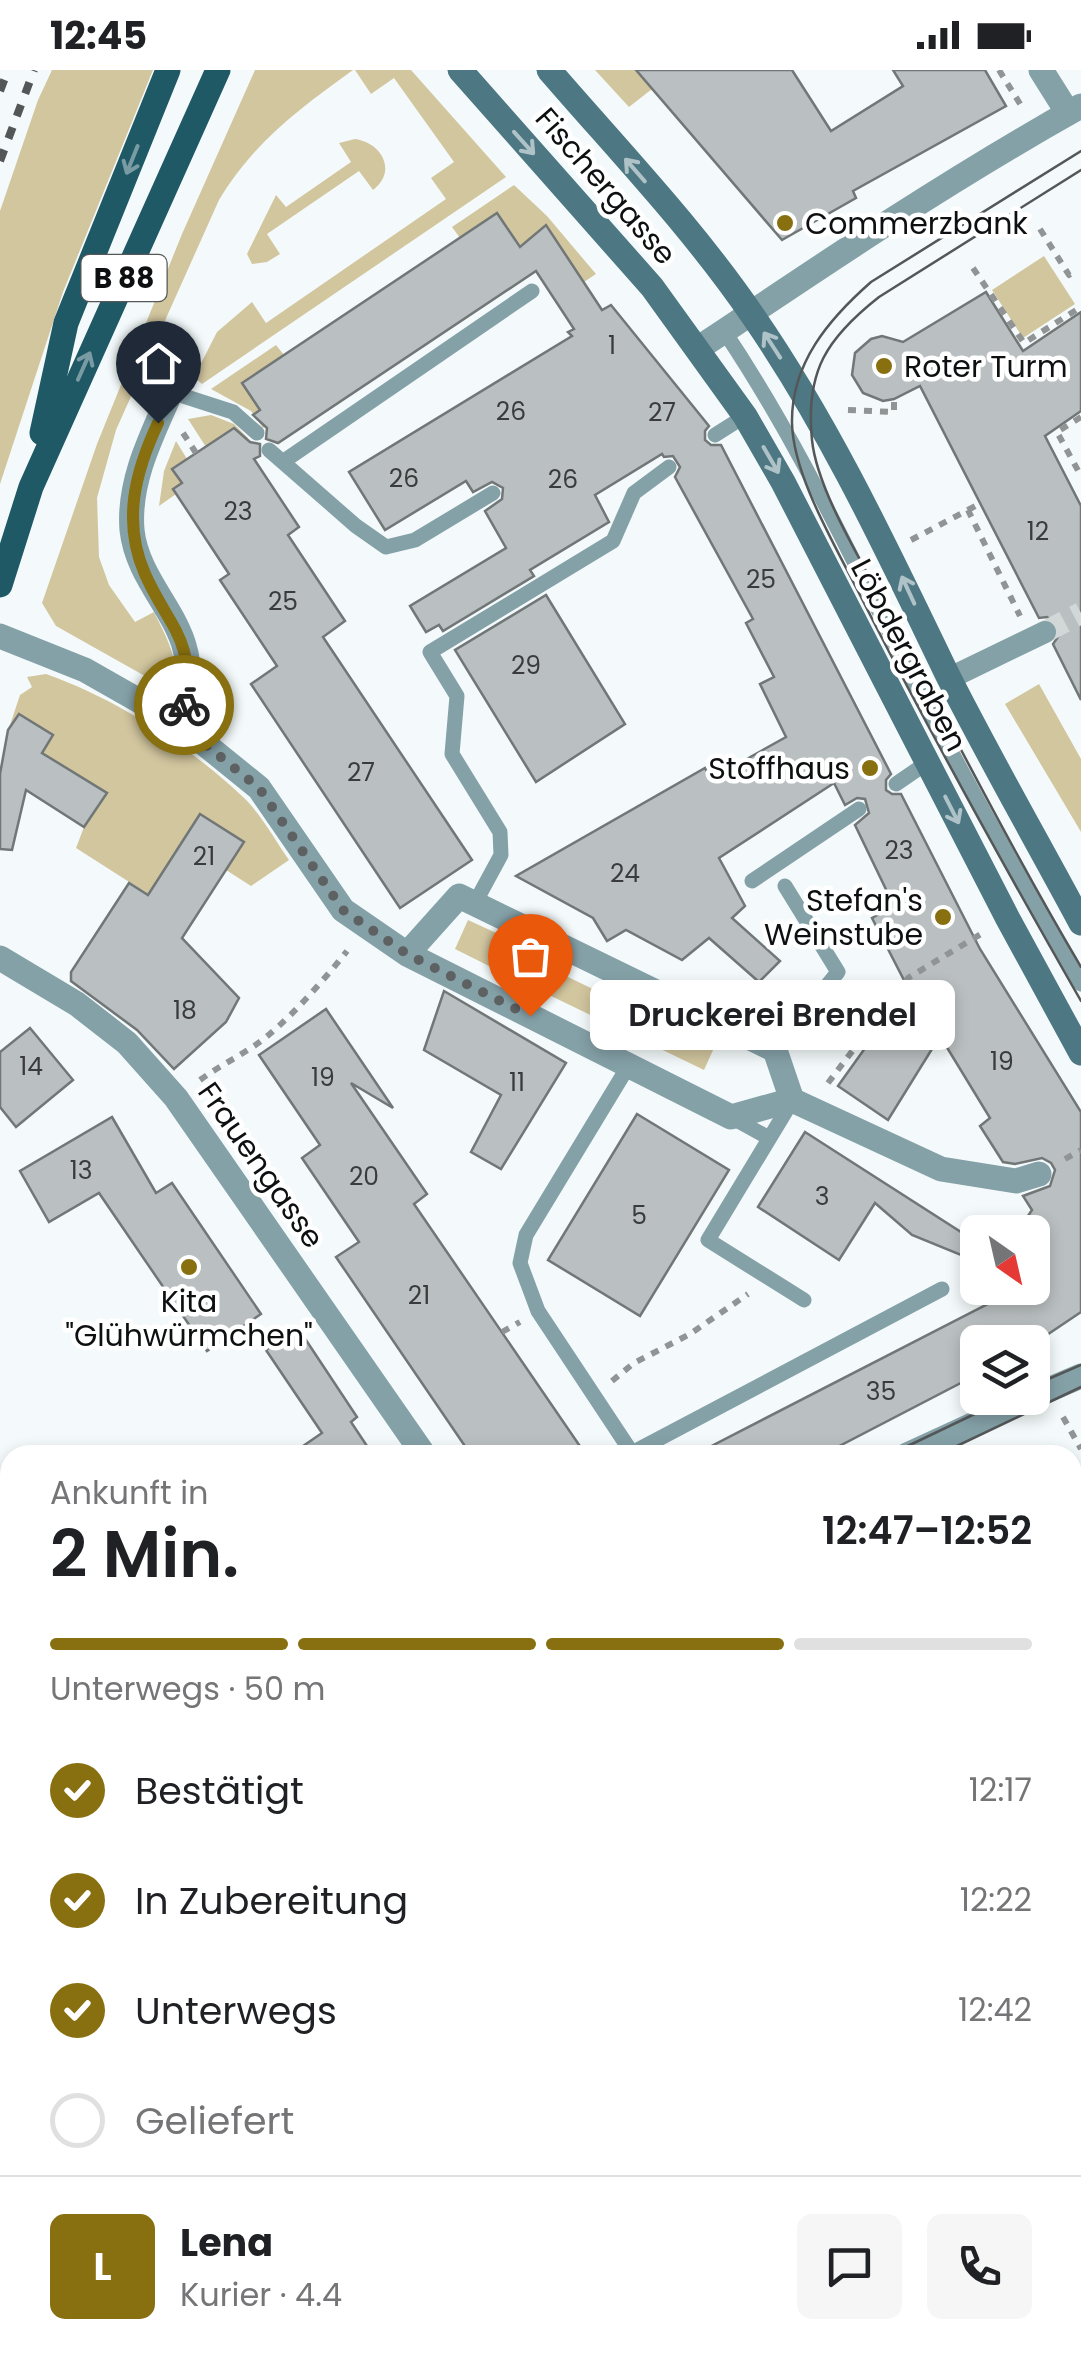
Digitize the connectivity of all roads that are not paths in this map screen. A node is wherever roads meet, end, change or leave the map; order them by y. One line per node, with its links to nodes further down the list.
1 (168, 70): 18 (main road, B 88, one-way to 18)
2 (218, 70): 18 (main road, B 88, one-way to 2)
3 (460, 70): 10 (main road, Fischergasse, one-way to 10)
4 (549, 70): 8 (main road, Fischergasse, one-way to 4)
5 (1041, 70): 6 (street)
6 (1074, 109): 8 (street)
7 (532, 291): 16 (lane)
8 (751, 313): 9 (street); 23 (main road, Löbdergraben, one-way to 8)
9 (724, 331): 10 (street); 34 (lane)
10 (699, 348): 12 (main road, Löbdergraben)
11 (172, 392): 13 (lane); 24 (street)
12 (745, 416): 14 (lane); 25 (main road, Löbdergraben, one-way to 25)
13 (256, 433)
14 (716, 434)
15 (268, 450): 16 (lane)
16 (284, 461): 19 (lane)
17 (669, 466): 30 (lane)
18 (30, 487): 20 (main road, B 88)
19 (493, 493)
20 (0, 585)
21 (0, 636): 24 (street)
22 (1038, 636): 23 (street)
23 (950, 678): 31 (main road, Löbdergraben)
24 (180, 724): 32 (street)
25 (928, 762): 26 (lane); 36 (main road, Löbdergraben, one-way to 36)
26 (896, 784)
27 (859, 809): 28 (lane)
28 (752, 881)
29 (785, 886): 35 (lane)
30 (474, 904): 32 (street); 35 (street)
31 (1081, 923)
32 (407, 954): 37 (street)
33 (0, 958): 47 (street, Frauengasse)
34 (1081, 984)
35 (775, 1050): 38 (street)
36 (1081, 1053)
37 (629, 1065): 39 (street); 48 (lane)
38 (801, 1104): 39 (street); 40 (lane); 41 (street)
39 (731, 1117): 40 (lane)
40 (770, 1138): 43 (lane)
41 (1038, 1174)
42 (942, 1288): 49 (lane)
43 (804, 1300)
44 (1081, 1376): 45 (street)
45 (1050, 1389)
46 (993, 1415): 50 (street)
47 (417, 1445)
48 (627, 1445)
49 (647, 1445)
50 (929, 1445)

